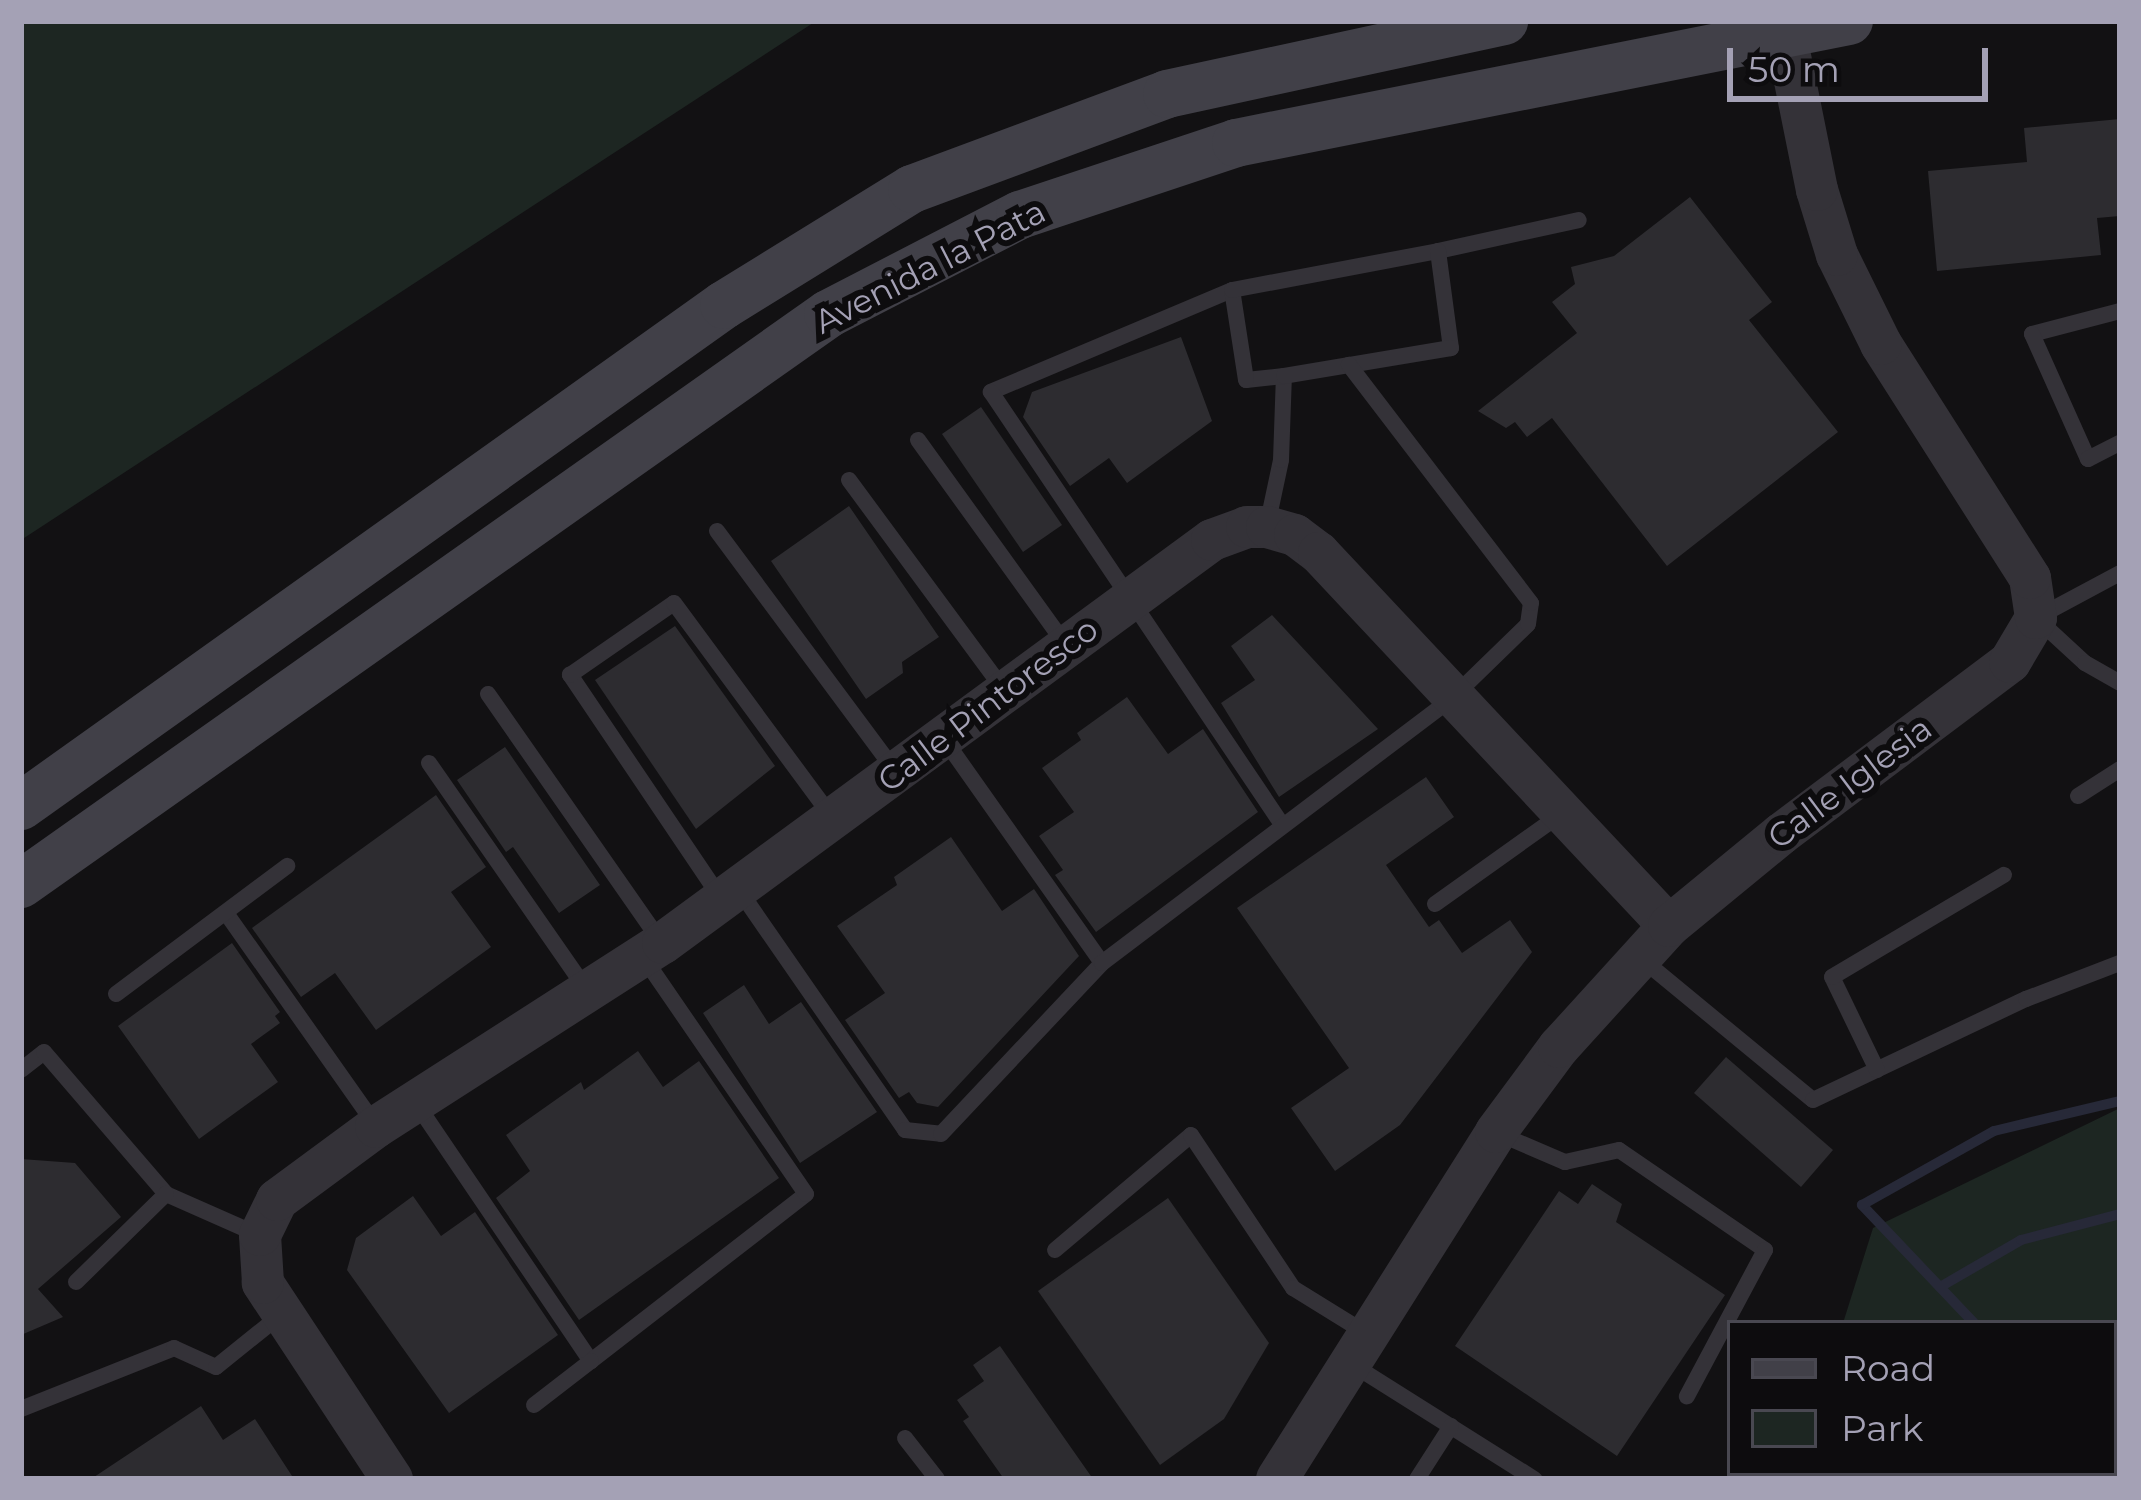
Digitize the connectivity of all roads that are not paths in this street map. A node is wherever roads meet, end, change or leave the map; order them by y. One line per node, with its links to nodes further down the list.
1 (1504, 21): 28 (main road, Avenida la Pata)
2 (1849, 21): 3 (main road, Avenida la Pata)
3 (1784, 28): 17 (street); 34 (main road, Avenida la Pata)
4 (1579, 220): 5 (lane)
5 (1438, 251): 6 (lane); 8 (lane)
6 (1232, 290): 9 (lane); 16 (lane)
7 (2120, 311): 11 (lane)
8 (1349, 364): 9 (lane); 22 (lane)
9 (1284, 376): 13 (lane)
10 (918, 440): 18 (lane)
11 (2120, 443)
12 (849, 480): 20 (lane)
13 (1267, 527): 16 (street, Calle Pintoresco); 22 (street)
14 (717, 531): 26 (lane)
15 (2120, 573): 17 (lane)
16 (1130, 596): 18 (street, Calle Pintoresco); 31 (lane)
17 (2036, 618): 19 (lane); 38 (street, Calle Iglesia)
18 (1066, 645): 20 (street, Calle Pintoresco)
19 (2120, 683)
20 (1004, 691): 23 (street, Calle Pintoresco)
21 (488, 694): 39 (lane)
22 (1451, 699): 29 (street); 31 (lane)
23 (944, 739): 26 (street, Calle Pintoresco); 41 (lane)
24 (429, 763): 44 (lane)
25 (2120, 769): 27 (lane)
26 (898, 774): 30 (street, Calle Pintoresco)
27 (2078, 796)
28 (21, 806)
29 (1560, 814): 36 (lane); 38 (street)
30 (835, 821): 35 (street, Calle Pintoresco); 35 (lane)
31 (1281, 823): 41 (lane)
32 (287, 866): 37 (lane)
33 (2004, 875): 46 (lane)
34 (21, 884)
35 (730, 895): 39 (street, Calle Pintoresco); 41 (lane)
36 (1436, 904)
37 (226, 913): 43 (lane); 48 (lane)
38 (1669, 926): 40 (street, Calle Iglesia)
39 (653, 950): 44 (street, Calle Pintoresco); 58 (lane)
40 (1639, 957): 46 (lane); 49 (street, Calle Iglesia)
41 (1102, 963)
42 (2120, 963): 46 (lane)
43 (116, 994)
44 (590, 995): 47 (street, Calle Pintoresco)
45 (21, 1070): 50 (lane)
46 (1877, 1070)
47 (416, 1102): 48 (street, Calle Pintoresco); 58 (lane)
48 (376, 1127): 51 (street, Calle Pintoresco)
49 (1496, 1132): 55 (lane); 57 (street, Calle Iglesia)
50 (166, 1194): 51 (lane); 53 (lane)
51 (260, 1235): 54 (street)
52 (1055, 1250): 57 (lane)
53 (76, 1282)
54 (282, 1313): 61 (lane); 64 (street)
55 (1728, 1320)
56 (1727, 1321): 59 (lane)
57 (1358, 1348): 62 (lane); 66 (street, Calle Iglesia)
58 (591, 1361): 60 (lane)
59 (1687, 1396)
60 (534, 1405)
61 (21, 1409)
62 (1451, 1426): 67 (lane); 68 (lane)
63 (905, 1438): 65 (lane)
64 (392, 1479)
65 (937, 1479)
66 (1277, 1479)
67 (1417, 1479)
68 (1534, 1479)

